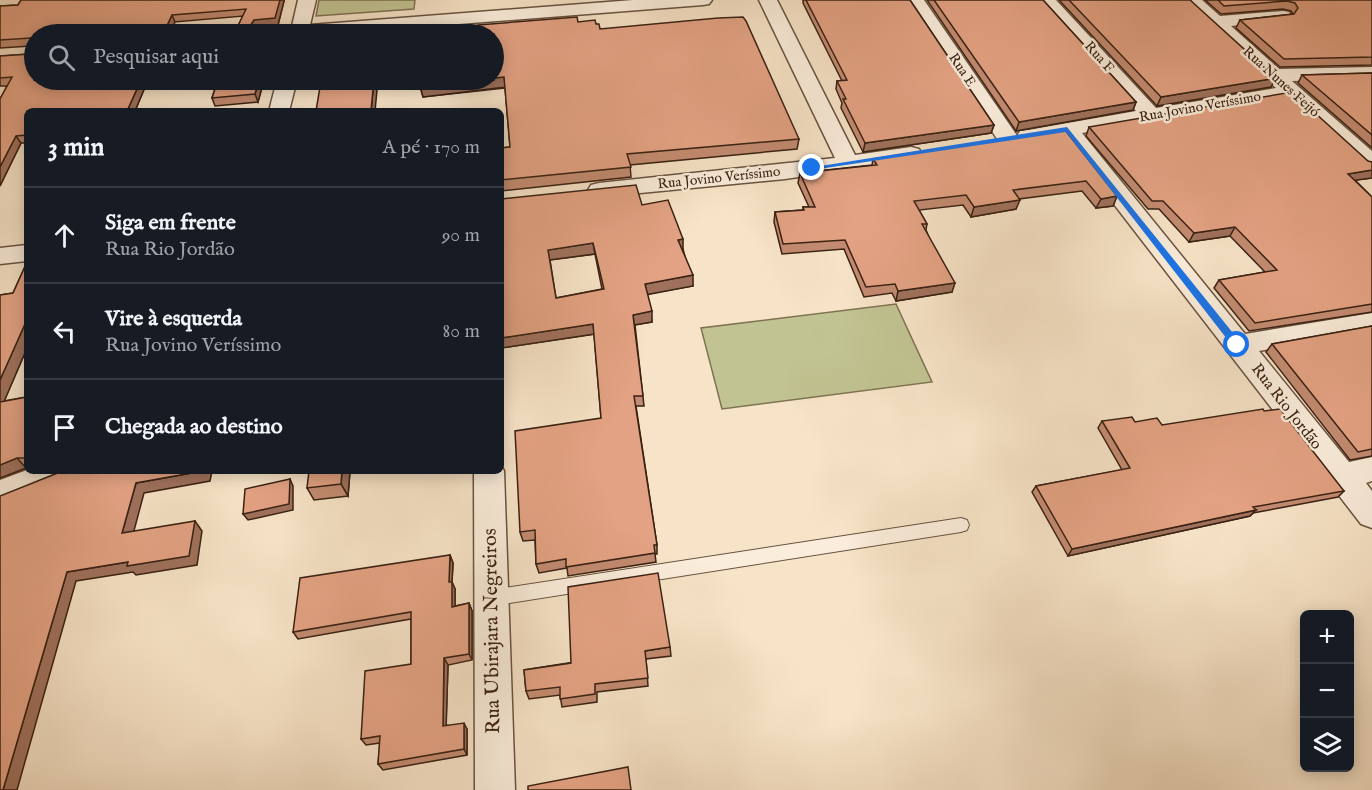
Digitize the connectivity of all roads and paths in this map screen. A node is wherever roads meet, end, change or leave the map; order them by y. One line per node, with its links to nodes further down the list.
1 (307, 0): 11 (street)
2 (423, 0): 9 (street)
3 (703, 0): 9 (street)
4 (768, 0): 23 (street)
5 (915, 0): 20 (street, Rua E)
6 (1046, 0): 18 (street, Rua F)
7 (1191, 0): 10 (street, Rua Nunes Feijó)
8 (1283, 16): 10 (street)
9 (423, 22): 12 (street)
10 (1215, 22): 14 (street, Rua Nunes Feijó)
11 (301, 24)
12 (400, 24)
13 (1372, 73): 14 (street, Rua Jovino Veríssimo)
14 (1273, 75): 16 (street, Rua Nunes Feijó)
15 (284, 90): 17 (street)
16 (1292, 91): 18 (street, Rua Jovino Veríssimo); 24 (street, Rua Nunes Feijó)
17 (280, 108)
18 (1151, 115): 19 (street, Rua Jovino Veríssimo)
19 (1067, 129): 20 (street, Rua Jovino Veríssimo); 29 (street, Rua Rio Jordão)
20 (1009, 140): 21 (street, Rua Jovino Veríssimo)
21 (986, 143)
22 (929, 151): 23 (street, Rua Jovino Veríssimo)
23 (848, 163): 25 (street, Rua Jovino Veríssimo)
24 (1372, 163)
25 (584, 192)
26 (24, 253): 27 (street)
27 (0, 256)
28 (1372, 322): 29 (street)
29 (1237, 345): 33 (street, Rua Rio Jordão)
30 (1372, 469): 33 (street)
31 (50, 474): 34 (street)
32 (489, 474): 37 (street, Rua Ubirajara Negreiros)
33 (1342, 476): 35 (street, Rua Rio Jordão)
34 (0, 494)
35 (1372, 514)
36 (961, 525): 37 (lane)
37 (490, 598): 38 (street, Rua Ubirajara Negreiros)
38 (495, 790)

